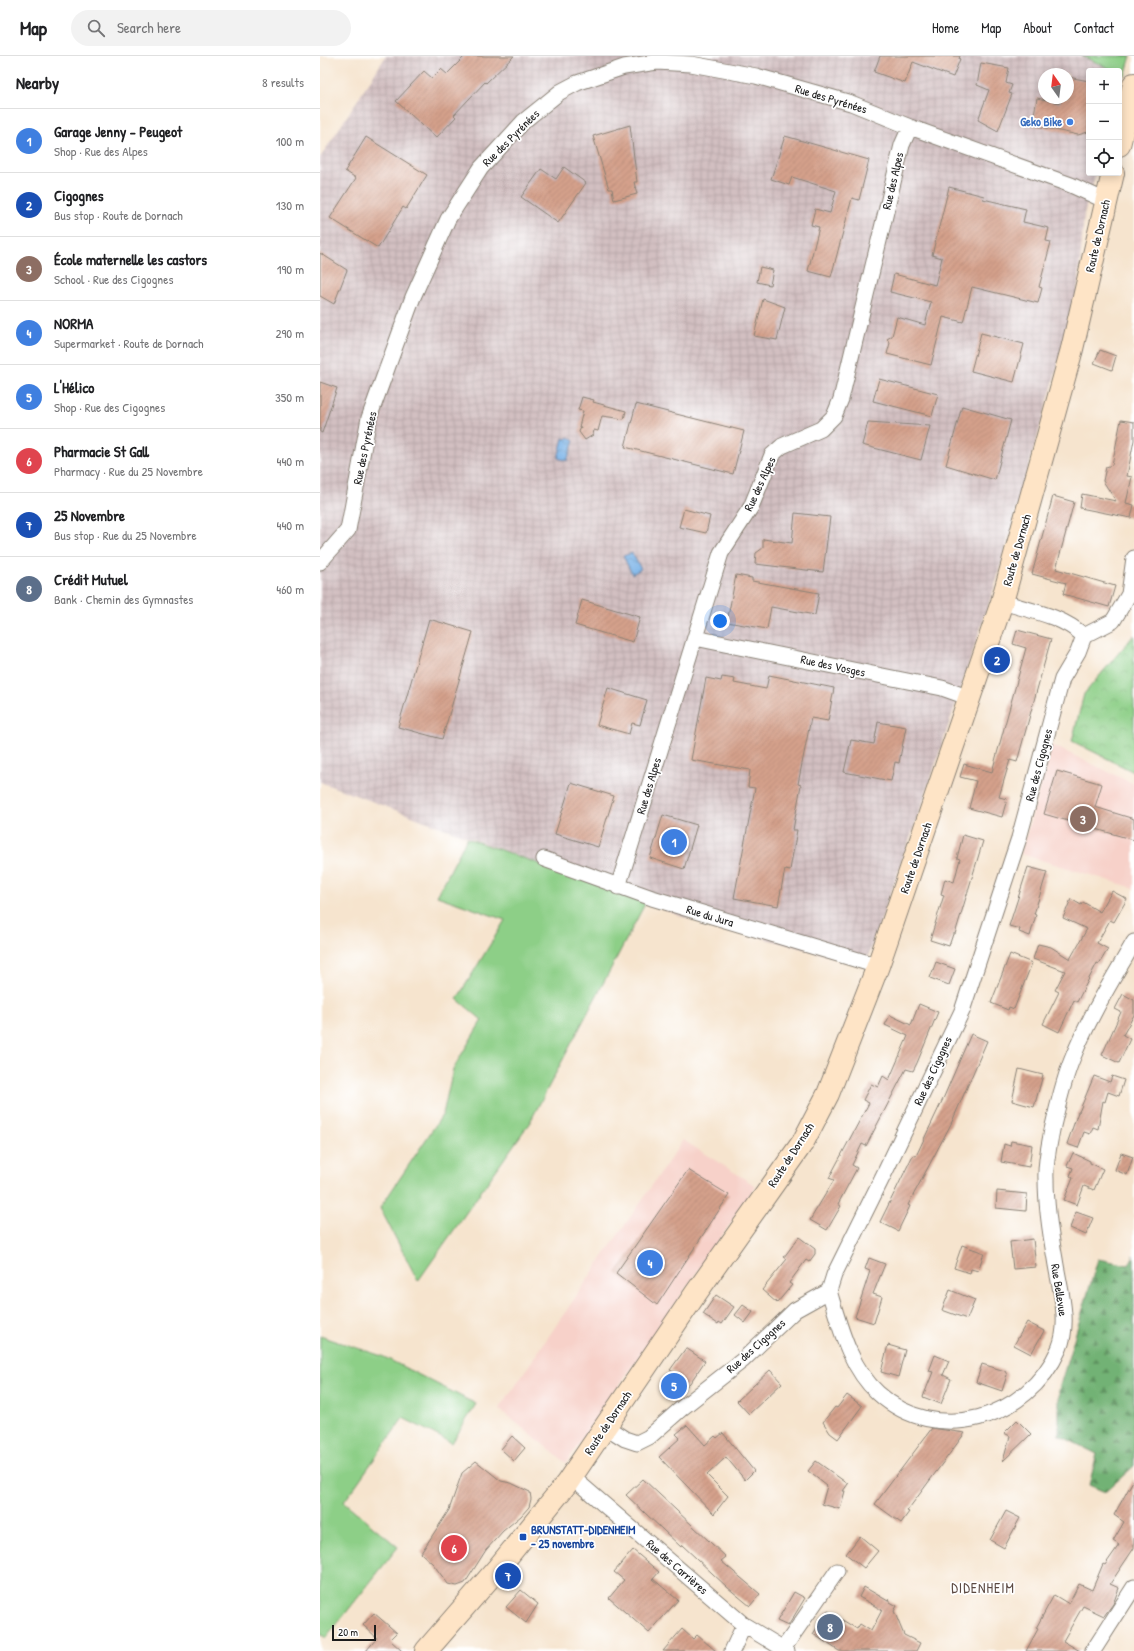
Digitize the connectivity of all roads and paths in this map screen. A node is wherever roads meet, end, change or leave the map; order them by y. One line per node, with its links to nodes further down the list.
1 (1134, 84): 3 (main road)
2 (910, 126): 5 (street, Rue des Pyrénées); 7 (street, Rue des Pyrénées); 11 (street, Rue des Alpes)
3 (1120, 140)
4 (1112, 176): 5 (main road, Route de Dornach)
5 (1106, 201): 9 (main road, Route de Dornach)
6 (1134, 558): 8 (street)
7 (320, 562)
8 (1132, 594): 10 (street)
9 (1002, 602): 10 (street); 12 (main road, Route de Dornach)
10 (1084, 636): 17 (street, Rue des Cigognes)
11 (695, 638): 12 (street, Rue des Vosges); 14 (street, Rue des Alpes)
12 (970, 698): 16 (main road, Route de Dornach)
13 (544, 859): 14 (street, Rue du Jura)
14 (618, 887): 16 (street, Rue du Jura)
15 (1134, 942): 17 (street, Rue Bellevue)
16 (878, 966): 18 (main road, Route de Dornach)
17 (829, 1291): 18 (street, Rue des Cigognes)
18 (606, 1427): 19 (main road, Route de Dornach)
19 (572, 1477): 22 (street, Rue des Carrières); 24 (main road, Route de Dornach)
20 (837, 1571): 23 (street)
21 (1134, 1587): 26 (street)
22 (744, 1625): 23 (street, Rue des Carrières); 25 (street)
23 (785, 1650)
24 (426, 1651)
25 (732, 1651)
26 (1093, 1651)

